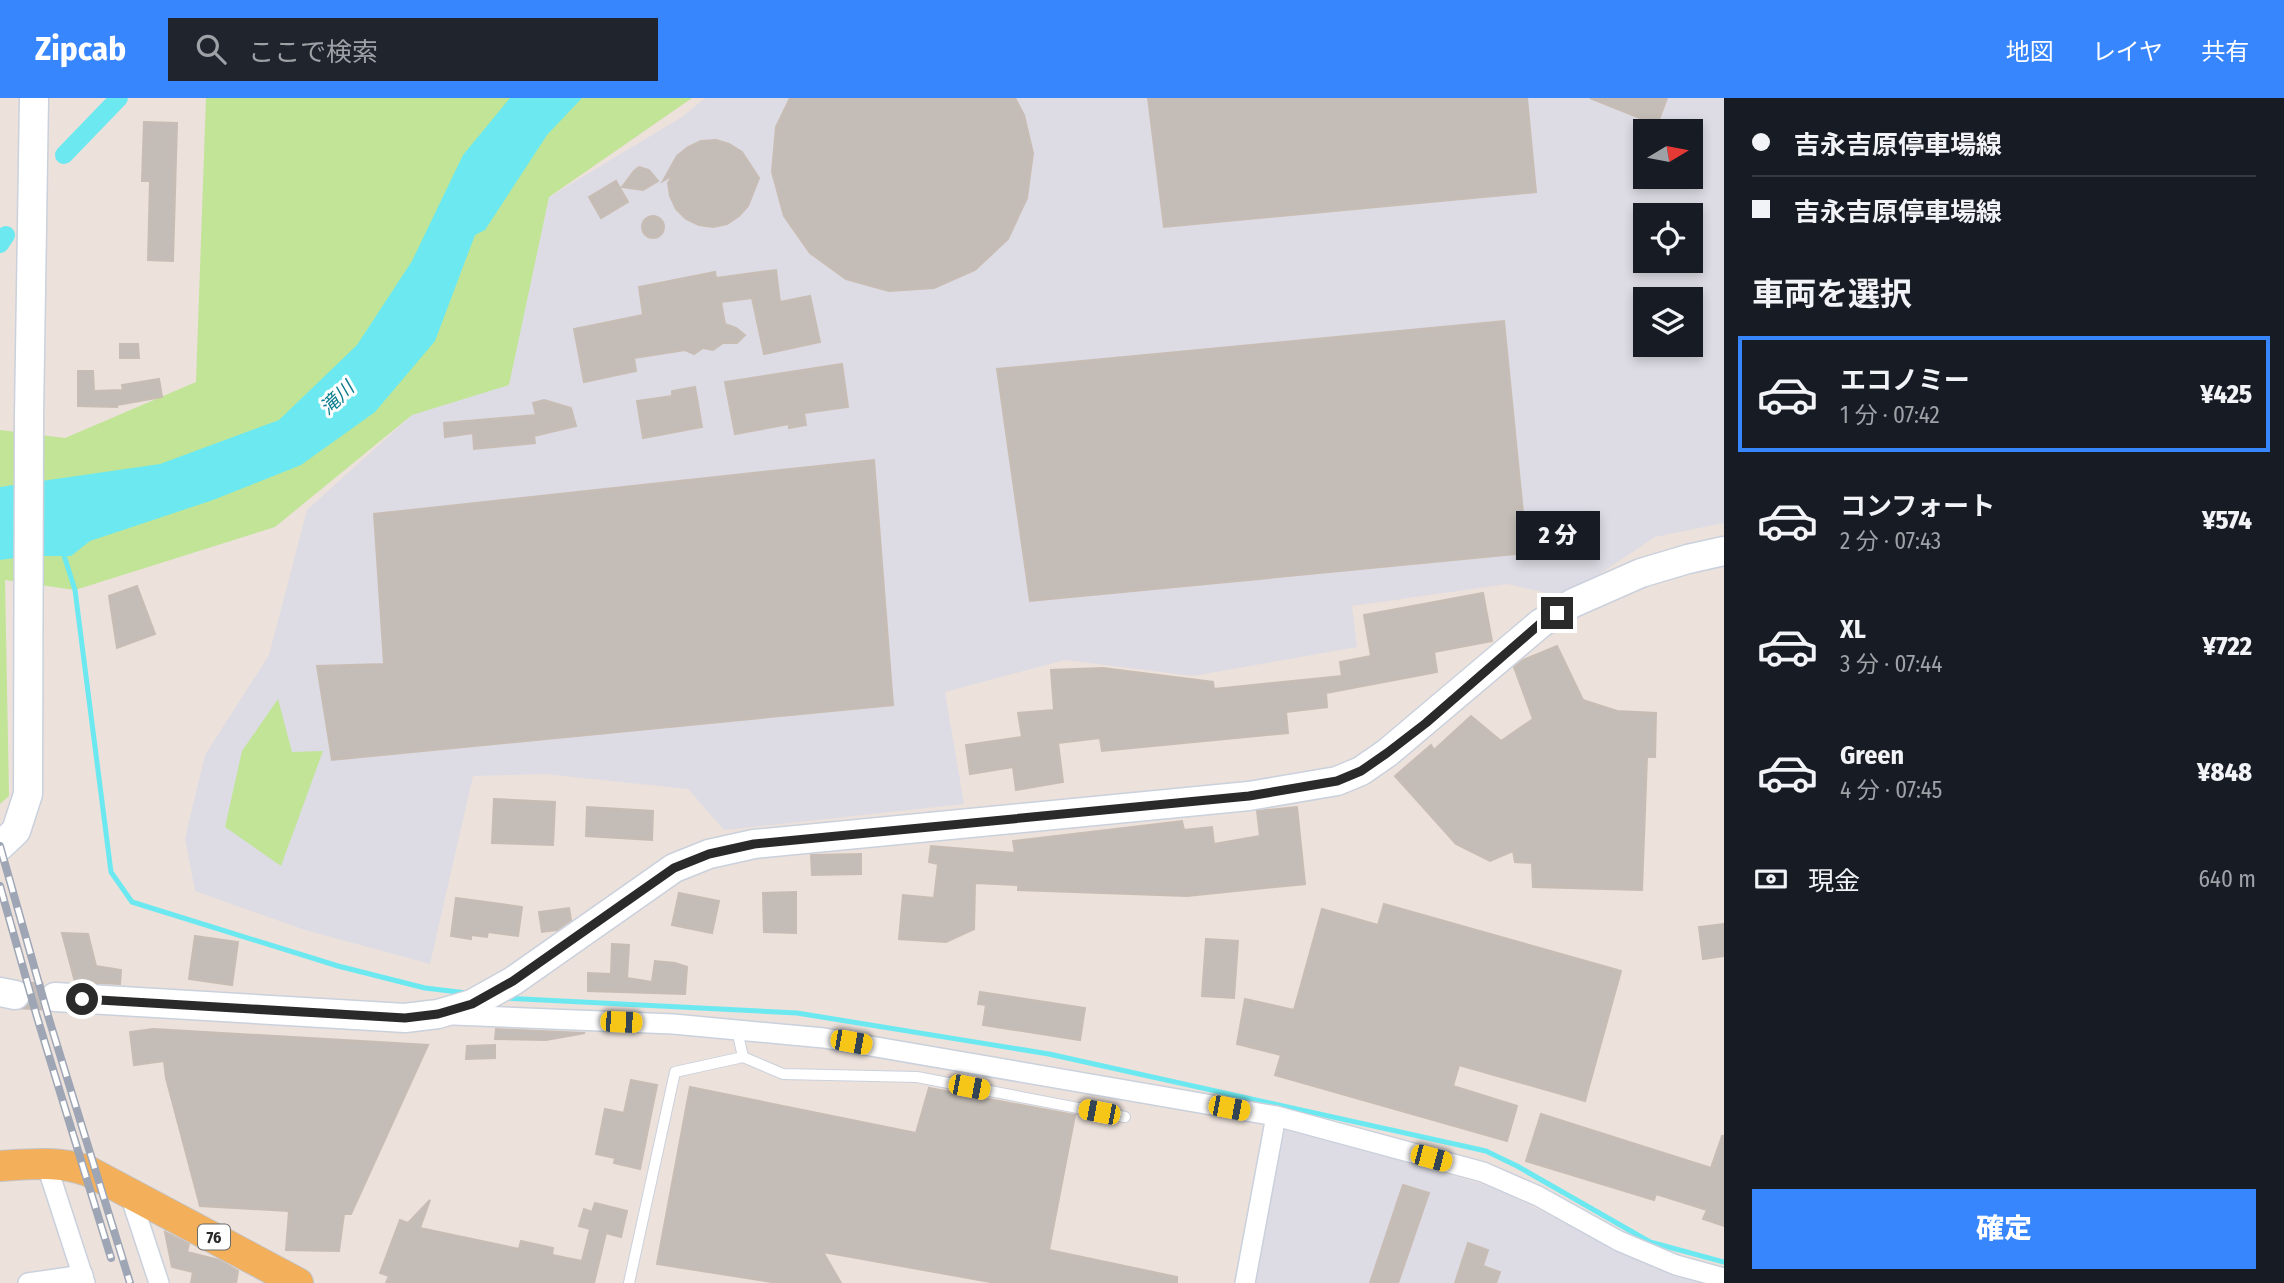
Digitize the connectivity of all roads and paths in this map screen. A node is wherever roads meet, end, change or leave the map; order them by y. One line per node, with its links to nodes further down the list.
1 (34, 98): 3 (main road)
2 (1724, 551): 5 (main road)
3 (0, 846)
4 (55, 997): 5 (main road)
5 (438, 1014): 6 (street)
6 (737, 1029): 7 (lane); 8 (street)
7 (743, 1057): 9 (lane); 18 (lane)
8 (1276, 1116): 13 (street); 19 (street)
9 (1125, 1117)
10 (46, 1163): 11 (main road, 76); 12 (main road, 76); 14 (street)
11 (0, 1166)
12 (129, 1192): 16 (street); 17 (main road, 76)
13 (1724, 1278)
14 (84, 1279): 15 (street)
15 (28, 1283)
16 (159, 1283)
17 (298, 1283)
18 (629, 1283)
19 (1245, 1283)

